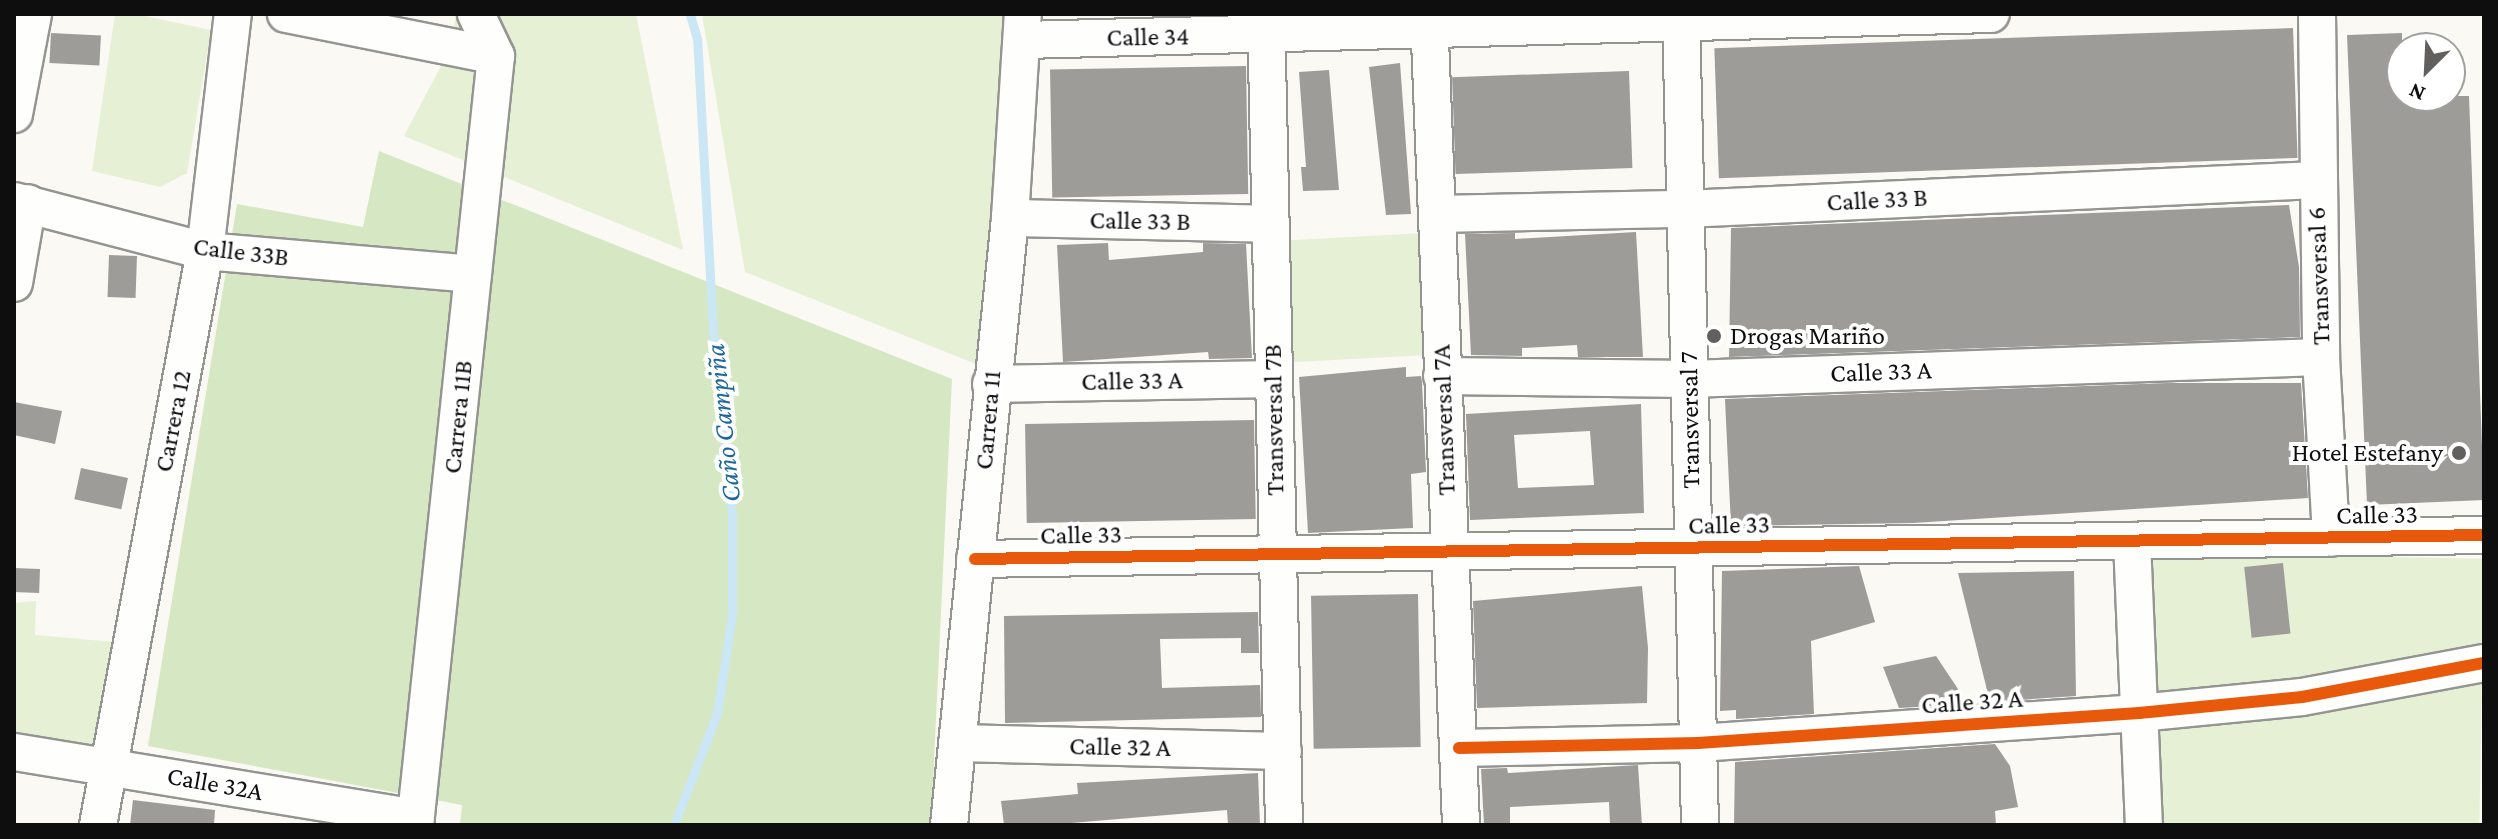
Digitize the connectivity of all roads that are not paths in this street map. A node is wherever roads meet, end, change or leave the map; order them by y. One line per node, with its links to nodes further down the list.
1 (33, 14): 13 (street)
2 (233, 14): 20 (street, Carrera 12)
3 (286, 14): 11 (street)
4 (476, 14): 12 (street)
5 (1991, 14): 7 (street, Calle 34)
6 (2317, 14): 14 (street, Transversal 6)
7 (1681, 19): 8 (street, Calle 34); 16 (street, Transversal 7)
8 (1430, 22): 9 (street, Calle 34); 17 (street, Transversal 7A)
9 (1266, 25): 10 (street, Calle 34); 19 (street, Transversal 7B)
10 (1024, 27): 18 (street, Carrera 11)
11 (440, 30): 12 (street)
12 (496, 56): 21 (street, Carrera 11B)
13 (14, 114)
14 (2316, 180): 16 (street, Calle 33 B); 23 (street, Transversal 6)
15 (21, 202): 20 (street, Calle 33B); 22 (street)
16 (1685, 209): 17 (street, Calle 33 B); 26 (street, Transversal 7)
17 (1437, 214): 24 (street, Transversal 7A)
18 (1010, 218): 19 (street, Calle 33 B); 27 (street, Carrera 11)
19 (1270, 224): 25 (street, Transversal 7B)
20 (205, 251): 21 (street, Calle 33B); 42 (street, Carrera 12)
21 (473, 274): 43 (street, Carrera 11B)
22 (14, 283)
23 (2321, 357): 26 (street, Calle 33 A); 29 (street, Transversal 6)
24 (1442, 376): 26 (street, Calle 33 A); 32 (street, Transversal 7A)
25 (1273, 379): 27 (street, Calle 33 A); 33 (street, Transversal 7B)
26 (1689, 379): 31 (street, Transversal 7)
27 (991, 384): 34 (street, Carrera 11)
28 (2484, 535): 29 (street, Calle 33)
29 (2331, 538): 30 (street, Calle 33)
30 (2132, 541): 31 (street, Calle 33); 36 (street)
31 (1693, 548): 32 (street, Calle 33); 38 (street, Transversal 7)
32 (1449, 552): 33 (street, Calle 33); 39 (street, Transversal 7A)
33 (1277, 554): 34 (street, Calle 33); 40 (street, Transversal 7B)
34 (975, 559): 37 (street, Carrera 11)
35 (2484, 663): 36 (street, Calle 32 A)
36 (2139, 713): 38 (street, Calle 32 A); 49 (street)
37 (957, 743): 40 (street, Calle 32 A); 45 (street, Carrera 11)
38 (1698, 743): 39 (street, Calle 32 A); 48 (street, Transversal 7)
39 (1459, 748): 47 (street, Transversal 7A)
40 (1283, 751): 46 (street, Transversal 7B)
41 (14, 752): 42 (street, Calle 32A)
42 (108, 766): 43 (street, Calle 32A); 44 (street, Carrera 12)
43 (415, 822)
44 (98, 825)
45 (949, 825)
46 (1284, 825)
47 (1461, 825)
48 (1700, 825)
49 (2144, 825)

